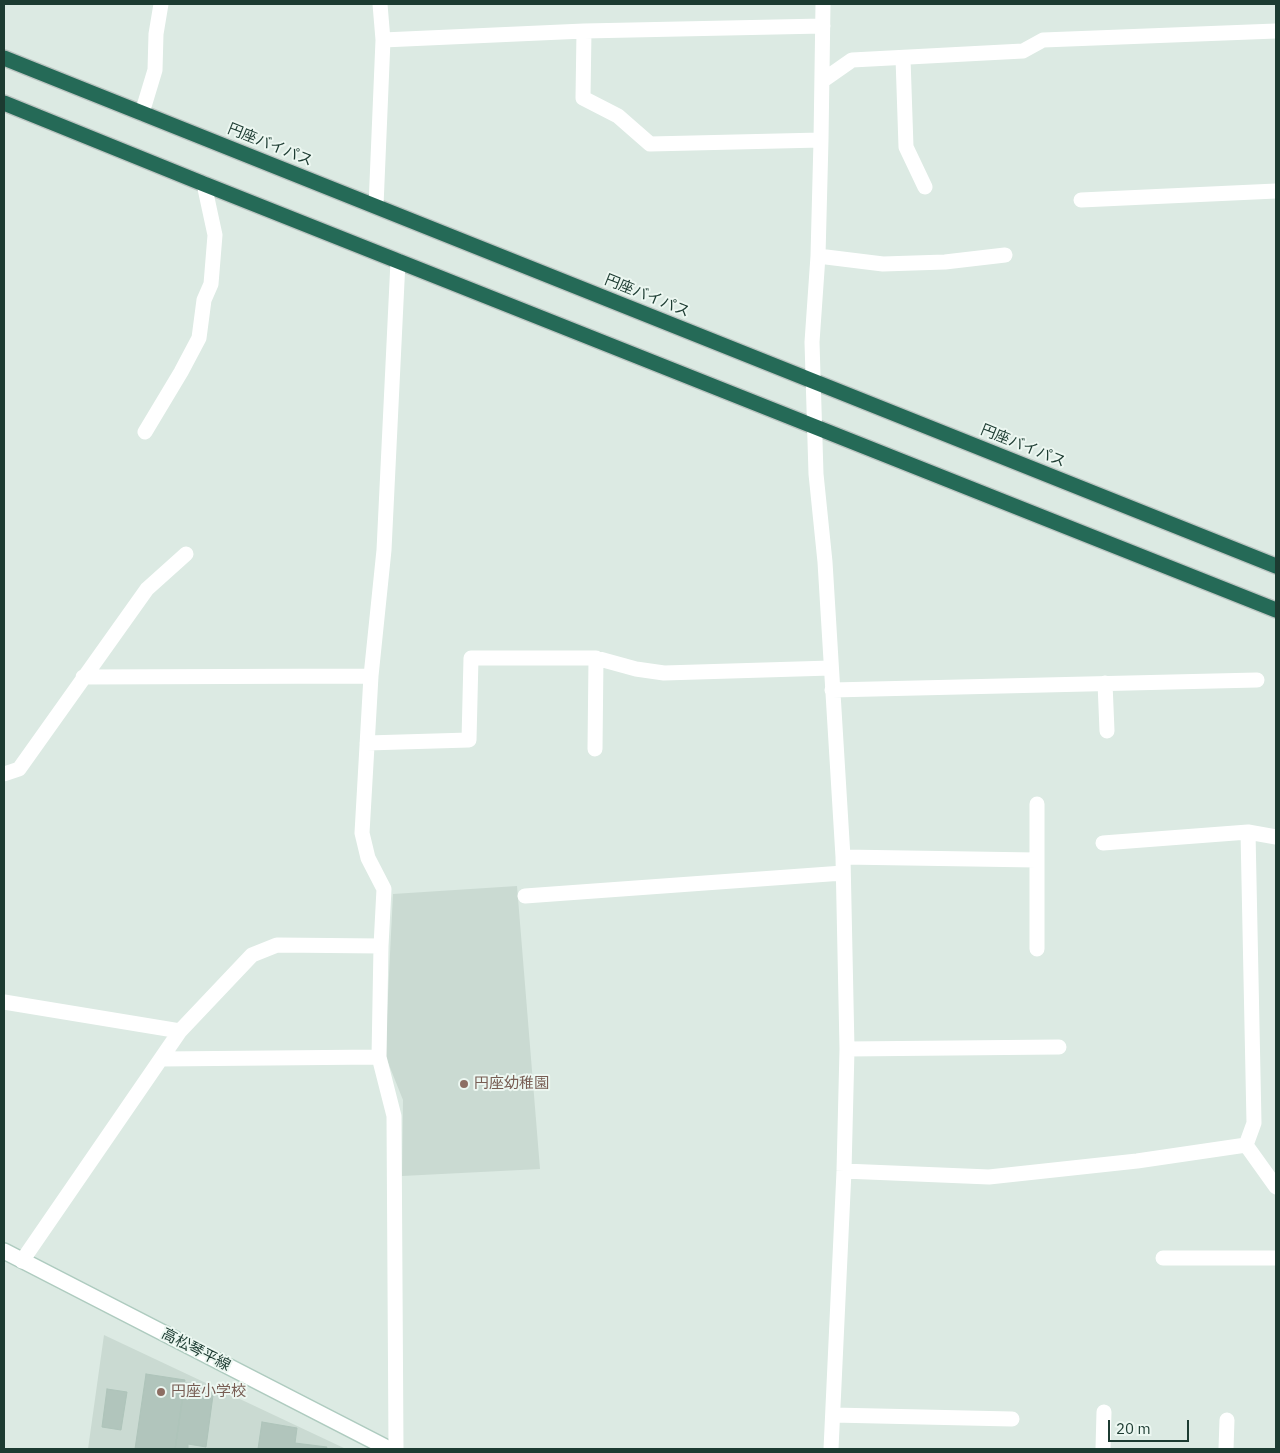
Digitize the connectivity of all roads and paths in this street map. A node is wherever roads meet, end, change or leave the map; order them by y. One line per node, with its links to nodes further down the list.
1 (161, 4): 12 (street)
2 (380, 4): 7 (street)
3 (823, 4): 4 (street)
4 (823, 26): 5 (street); 10 (street)
5 (584, 31): 7 (street); 13 (street)
6 (1276, 31): 9 (street)
7 (383, 40): 18 (street)
8 (4, 58): 12 (highway, 円座バイパス)
9 (903, 58): 10 (street); 15 (street)
10 (822, 81): 13 (street)
11 (4, 102): 14 (highway)
12 (142, 113): 18 (highway, 円座バイパス)
13 (821, 140): 20 (street)
14 (204, 184): 21 (highway); 24 (street)
15 (925, 188)
16 (1276, 191): 17 (street)
17 (1081, 200)
18 (376, 206): 22 (highway, 円座バイパス)
19 (1005, 255): 20 (street)
20 (818, 256): 22 (street)
21 (398, 261): 23 (highway); 30 (street)
22 (813, 381): 23 (street); 26 (highway, 円座バイパス)
23 (815, 426): 27 (highway); 29 (street)
24 (145, 432)
25 (186, 554): 31 (street)
26 (1276, 566)
27 (1276, 610)
28 (596, 658): 29 (street); 36 (street); 37 (street)
29 (831, 668): 34 (street)
30 (371, 676): 31 (street); 36 (street)
31 (83, 677): 38 (street)
32 (1257, 680): 33 (street)
33 (1106, 684): 34 (street); 35 (street)
34 (832, 690): 43 (street)
35 (1107, 731)
36 (367, 743): 47 (street)
37 (595, 749)
38 (4, 774)
39 (1037, 804): 44 (street)
40 (1248, 832): 41 (street); 42 (street); 55 (street)
41 (1276, 837)
42 (1103, 843)
43 (843, 857): 44 (street); 45 (street)
44 (1036, 860): 48 (street)
45 (843, 873): 46 (street); 52 (street)
46 (524, 896)
47 (381, 946): 50 (street); 53 (street)
48 (1037, 949)
49 (4, 1002): 50 (street)
50 (180, 1031): 54 (street)
51 (1059, 1047): 52 (street)
52 (847, 1049): 56 (street)
53 (379, 1058): 54 (street); 67 (street)
54 (161, 1059): 61 (street)
55 (1246, 1145): 56 (street); 57 (street)
56 (844, 1171): 63 (street)
57 (1276, 1187)
58 (4, 1251): 61 (street, 高松琴平線)
59 (1163, 1258): 60 (street)
60 (1276, 1258)
61 (22, 1260): 66 (street, 高松琴平線)
62 (1104, 1412): 69 (street)
63 (834, 1416): 64 (street); 68 (street)
64 (1012, 1419)
65 (1227, 1420): 70 (street)
66 (389, 1449)
67 (396, 1449)
68 (831, 1449)
69 (1103, 1449)
70 (1226, 1449)

